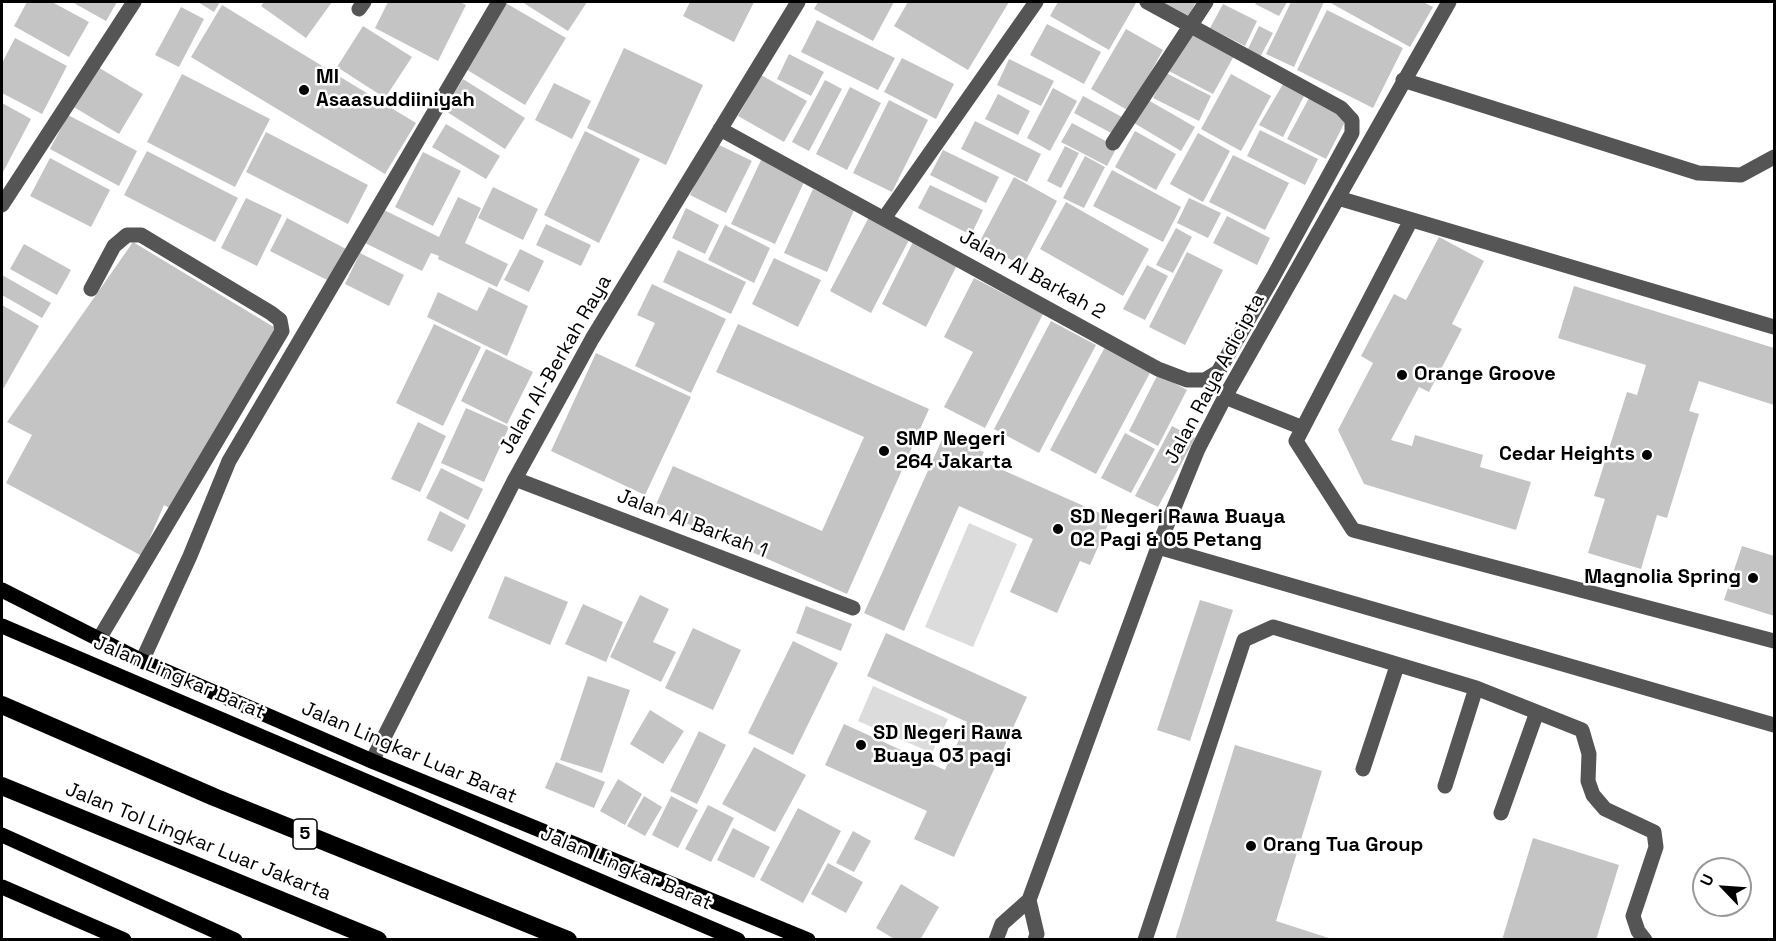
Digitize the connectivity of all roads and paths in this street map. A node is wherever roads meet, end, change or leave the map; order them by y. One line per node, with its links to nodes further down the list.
1 (134, 2): 14 (street)
2 (499, 2): 28 (street)
3 (798, 2): 10 (street, Jalan Al-Berkah Raya)
4 (1036, 2): 15 (street)
5 (1147, 2): 8 (street, Jalan Al Barkah 2)
6 (1206, 2): 8 (street)
7 (1449, 2): 9 (street, Jalan Raya Adicipta)
8 (1190, 25): 11 (street); 15 (street, Jalan Al Barkah 2)
9 (1403, 80): 12 (street); 13 (street, Jalan Raya Adicipta)
10 (720, 129): 15 (street, Jalan Al Barkah 2); 21 (street, Jalan Al-Berkah Raya)
11 (1113, 143)
12 (1774, 157)
13 (1338, 198): 16 (street); 19 (street, Jalan Raya Adicipta)
14 (2, 205)
15 (885, 217)
16 (1411, 220): 18 (street); 20 (street)
17 (91, 289): 26 (street)
18 (1774, 327)
19 (1225, 397): 20 (street); 22 (street, Jalan Raya Adicipta)
20 (1303, 428): 27 (street)
21 (515, 479): 24 (street, Jalan Al Barkah 1); 34 (street, Jalan Al-Berkah Raya)
22 (1158, 547): 33 (street); 41 (street, Jalan Raya Adicipta)
23 (2, 590): 26 (main road, Jalan Lingkar Luar Barat)
24 (854, 608)
25 (2, 626): 46 (main road, Jalan Lingkar Barat)
26 (99, 639): 28 (main road, Jalan Lingkar Luar Barat)
27 (1774, 641)
28 (142, 661): 34 (main road, Jalan Lingkar Luar Barat)
29 (1396, 666): 30 (street); 35 (street); 50 (street)
30 (1476, 688): 32 (street); 37 (street)
31 (2, 705): 45 (highway, 5)
32 (1537, 711): 38 (street); 51 (street)
33 (1774, 725)
34 (372, 761): 47 (main road, Jalan Lingkar Luar Barat)
35 (1363, 769)
36 (2, 786): 44 (highway, Jalan Tol Lingkar Luar Jakarta)
37 (1445, 786)
38 (1501, 813)
39 (2, 835): 43 (main road)
40 (2, 887): 42 (main road)
41 (1029, 900): 48 (street, Jalan Raya Adicipta); 49 (street)
42 (124, 939)
43 (235, 939)
44 (378, 939)
45 (568, 939)
46 (738, 939)
47 (807, 939)
48 (996, 939)
49 (1035, 939)
50 (1145, 939)
51 (1645, 939)

